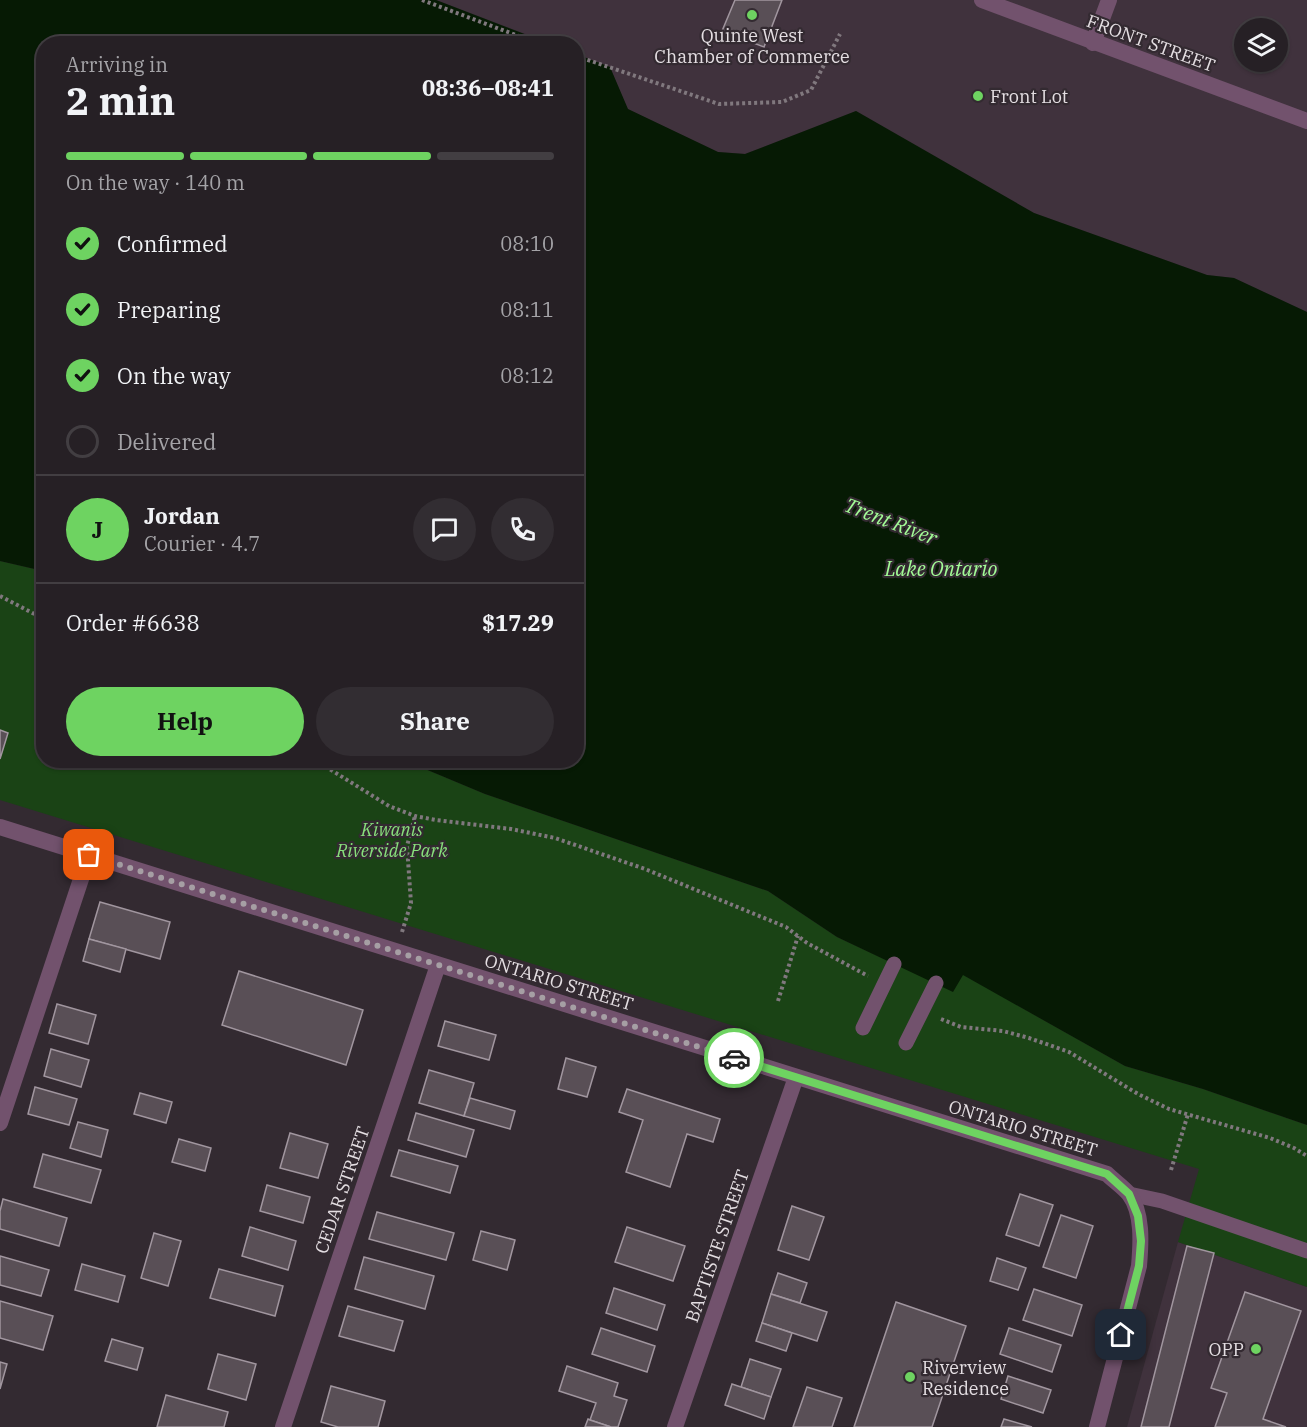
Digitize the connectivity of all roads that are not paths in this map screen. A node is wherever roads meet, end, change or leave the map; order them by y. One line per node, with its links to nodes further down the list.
1 (982, 0): 3 (street, FRONT STREET)
2 (1109, 0): 3 (street)
3 (1093, 43): 4 (street, FRONT STREET)
4 (1307, 121)
5 (0, 827): 6 (street, ONTARIO STREET)
6 (89, 855): 7 (street, ONTARIO STREET); 13 (street)
7 (438, 964): 12 (street, ONTARIO STREET); 16 (street, CEDAR STREET)
8 (894, 964): 10 (lane)
9 (936, 983): 11 (lane)
10 (863, 1028)
11 (906, 1042)
12 (796, 1077): 14 (street, ONTARIO STREET); 17 (street, BAPTISTE STREET)
13 (0, 1123)
14 (1129, 1194): 15 (lane); 18 (street)
15 (1307, 1251)
16 (283, 1427)
17 (675, 1427)
18 (1096, 1427)

